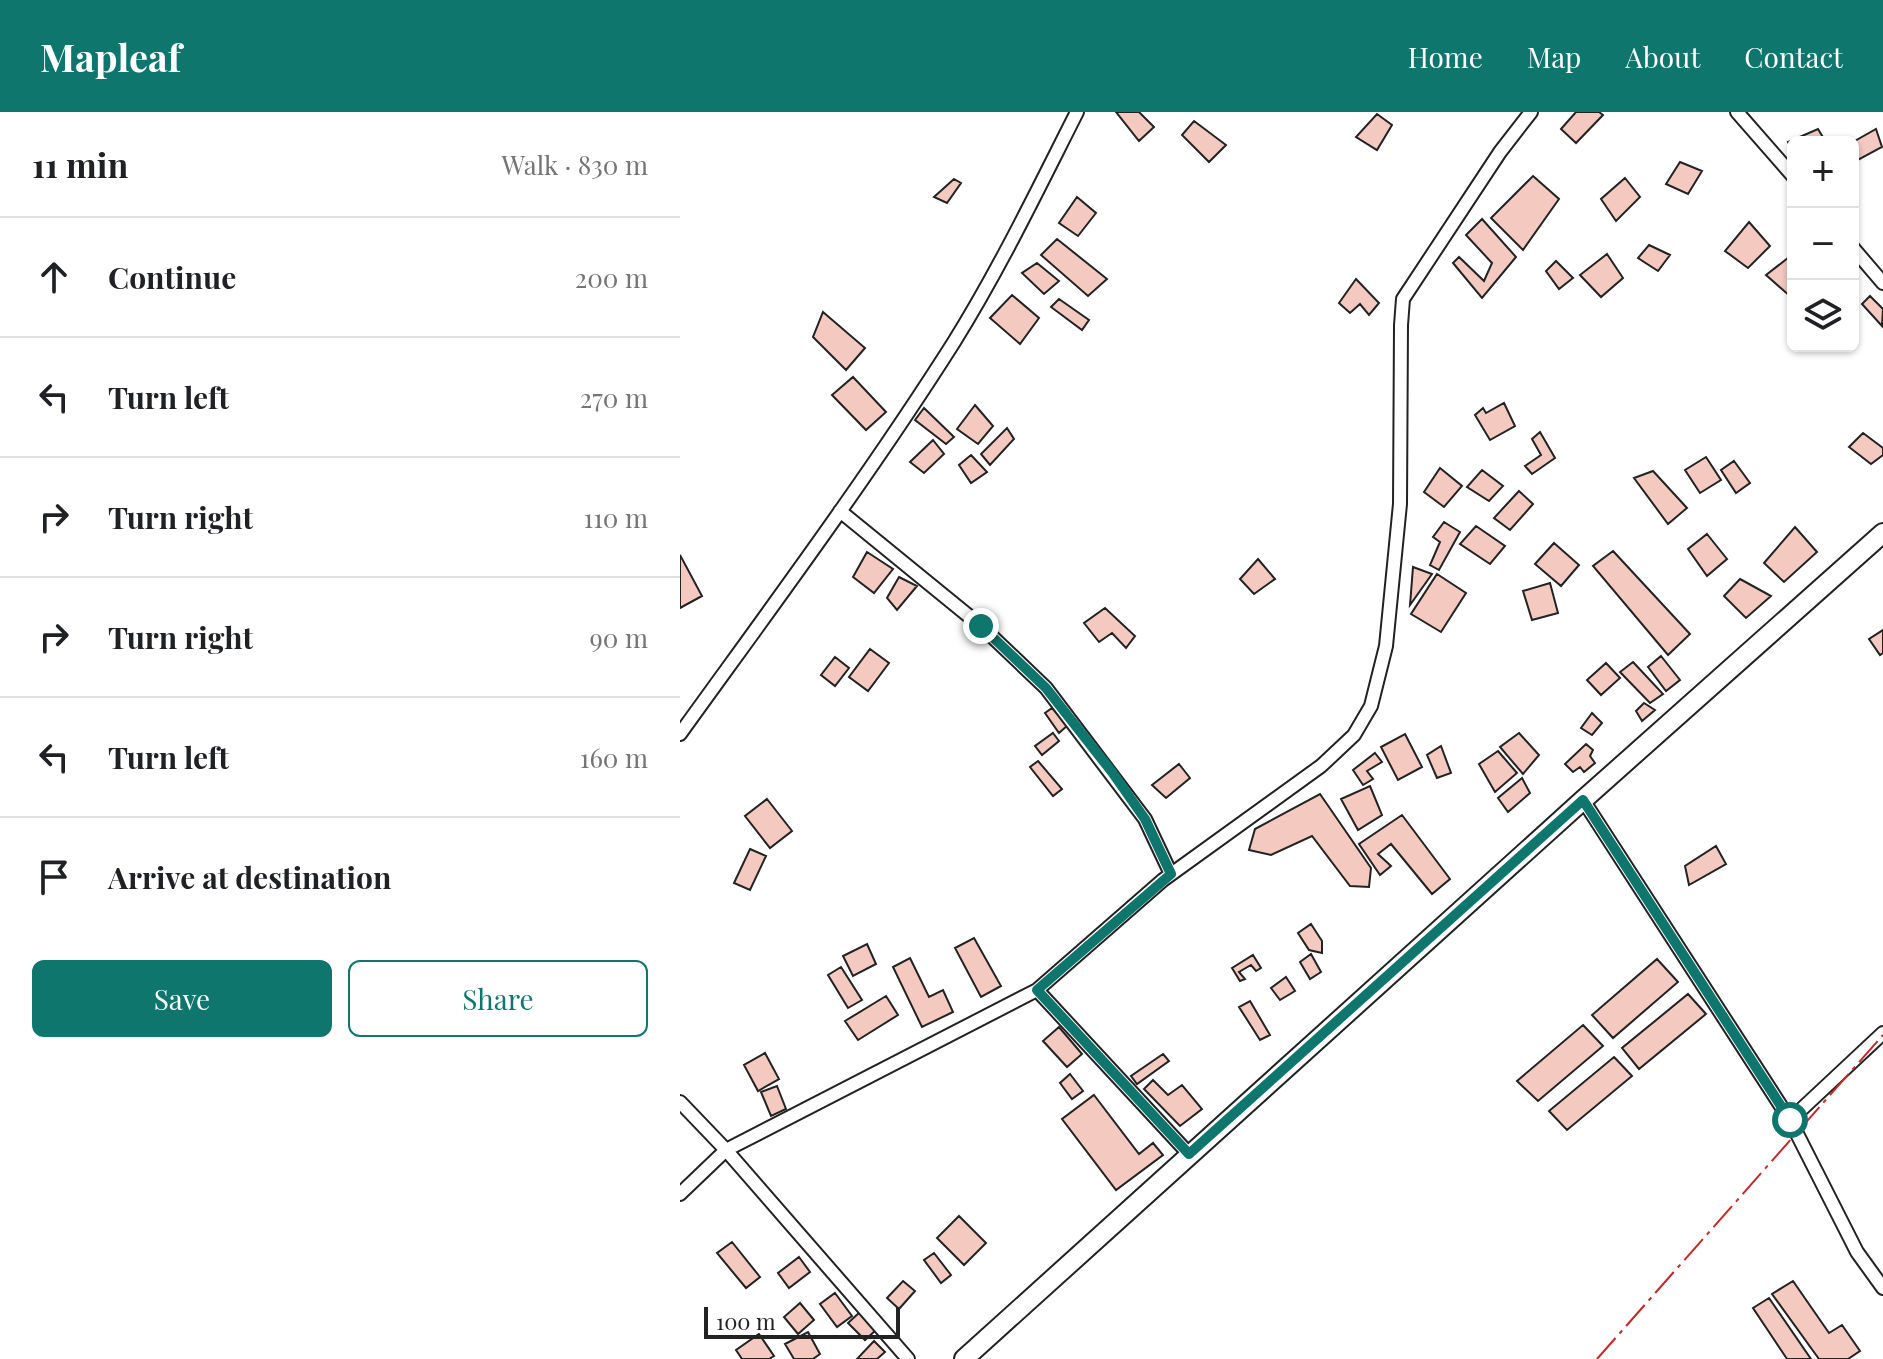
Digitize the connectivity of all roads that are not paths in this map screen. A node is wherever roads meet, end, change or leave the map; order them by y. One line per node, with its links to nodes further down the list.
1 (1077, 112): 7 (street)
2 (1531, 112): 11 (street)
3 (1737, 112): 4 (street)
4 (1787, 169)
5 (1859, 255): 6 (street)
6 (1883, 283)
7 (840, 511): 9 (street); 11 (street)
8 (1883, 533): 10 (main road)
9 (680, 734)
10 (1583, 800): 15 (street); 17 (main road)
11 (1171, 874): 12 (street)
12 (1037, 990): 16 (street); 17 (street)
13 (1883, 1033): 15 (street)
14 (680, 1102): 16 (street)
15 (1790, 1120): 19 (street)
16 (726, 1150): 18 (street); 20 (street)
17 (1189, 1154): 21 (main road)
18 (680, 1194)
19 (1883, 1288)
20 (908, 1359)
21 (964, 1359)

